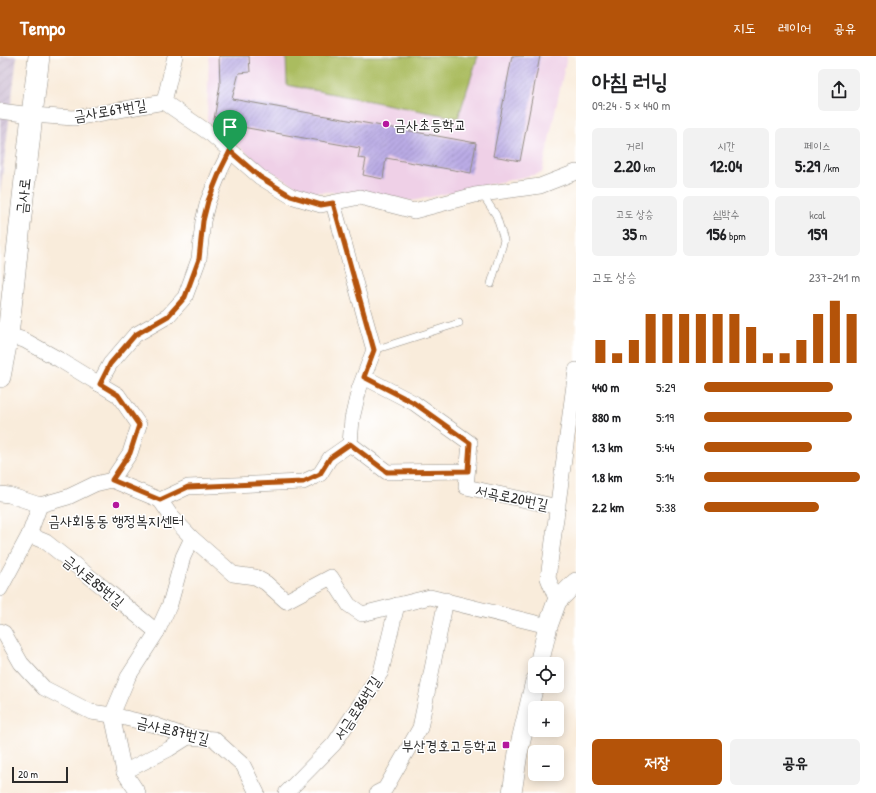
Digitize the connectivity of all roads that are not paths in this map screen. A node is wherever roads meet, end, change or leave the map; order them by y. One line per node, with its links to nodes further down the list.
1 (39, 56): 5 (main road, 금사로)
2 (175, 56): 3 (street, 금사로67번길)
3 (164, 102): 5 (street, 금사로67번길); 6 (street, 금사로67번길)
4 (0, 111): 5 (street, 금사로67번길)
5 (32, 115): 12 (main road, 금사로)
6 (230, 151): 9 (street, 금사로67번길); 17 (street)
7 (576, 172): 8 (street, 금사로67번길)
8 (482, 194): 9 (street, 금사로67번길); 10 (lane)
9 (333, 203): 13 (street)
10 (491, 284)
11 (459, 323): 13 (lane)
12 (8, 335): 14 (main road, 금사로); 17 (street)
13 (374, 350): 15 (street)
14 (0, 376)
15 (364, 377): 18 (street); 19 (street)
16 (576, 377): 24 (street, 서곡로20번길)
17 (100, 384): 20 (street)
18 (350, 444): 19 (street); 22 (street)
19 (468, 471): 24 (street, 서곡로20번길)
20 (112, 480): 22 (street); 23 (street)
21 (0, 494): 23 (street)
22 (160, 500): 26 (street)
23 (40, 505): 25 (street)
24 (558, 507): 30 (street, 서곡로20번길)
25 (29, 535): 28 (street); 34 (street, 금사로85번길)
26 (192, 538): 31 (street); 34 (street)
27 (576, 582): 30 (street)
28 (0, 589)
29 (446, 600): 31 (street); 32 (street); 43 (street)
30 (557, 601): 32 (street)
31 (397, 605): 42 (street, 서금로86번길)
32 (548, 626): 35 (street)
33 (0, 631): 37 (street, 금사로87번길)
34 (156, 632): 37 (street)
35 (541, 657)
36 (532, 693): 44 (street)
37 (112, 715): 38 (street, 금사로87번길); 39 (street, 금사로87번길)
38 (188, 737): 39 (street); 41 (street, 금사로87번길)
39 (124, 772): 40 (street, 금사로87번길)
40 (138, 793)
41 (257, 793)
42 (286, 793)
43 (377, 793)
44 (512, 793)

